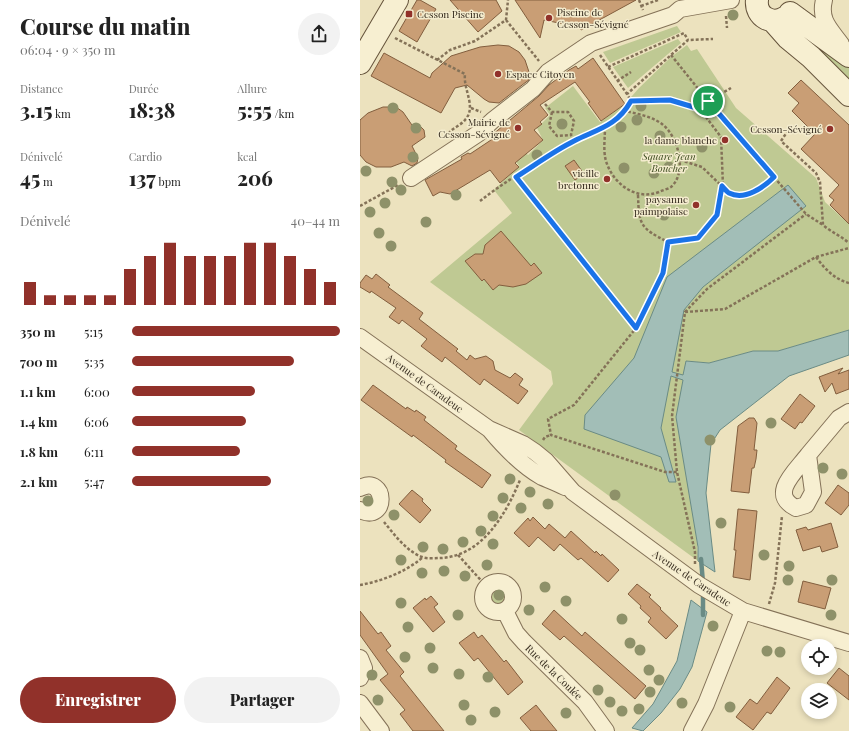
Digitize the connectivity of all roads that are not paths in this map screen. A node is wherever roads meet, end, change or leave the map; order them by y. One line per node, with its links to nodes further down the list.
1 (397, 0): 8 (main road)
2 (758, 0): 6 (main road)
3 (824, 0): 7 (street)
4 (712, 2): 5 (street); 10 (street)
5 (728, 6)
6 (785, 12): 7 (main road); 9 (main road)
7 (849, 55)
8 (360, 63)
9 (849, 95)
10 (411, 178)
11 (360, 337): 13 (street, Avenue de Caradeuc)
12 (849, 412): 14 (street)
13 (489, 429): 16 (street, Avenue de Caradeuc); 16 (street, Avenue de Caradeuc)
14 (808, 455): 14 (street)
15 (360, 488): 17 (street)
16 (573, 492): 19 (street, Avenue de Caradeuc)
17 (368, 510)
18 (505, 611): 18 (street); 25 (street, Rue de la Coulée)
19 (743, 611): 20 (street, Avenue de Caradeuc); 26 (street)
20 (849, 643)
21 (360, 658): 22 (street)
22 (360, 678)
23 (360, 703): 24 (street)
24 (381, 731)
25 (606, 731)
26 (692, 731)

